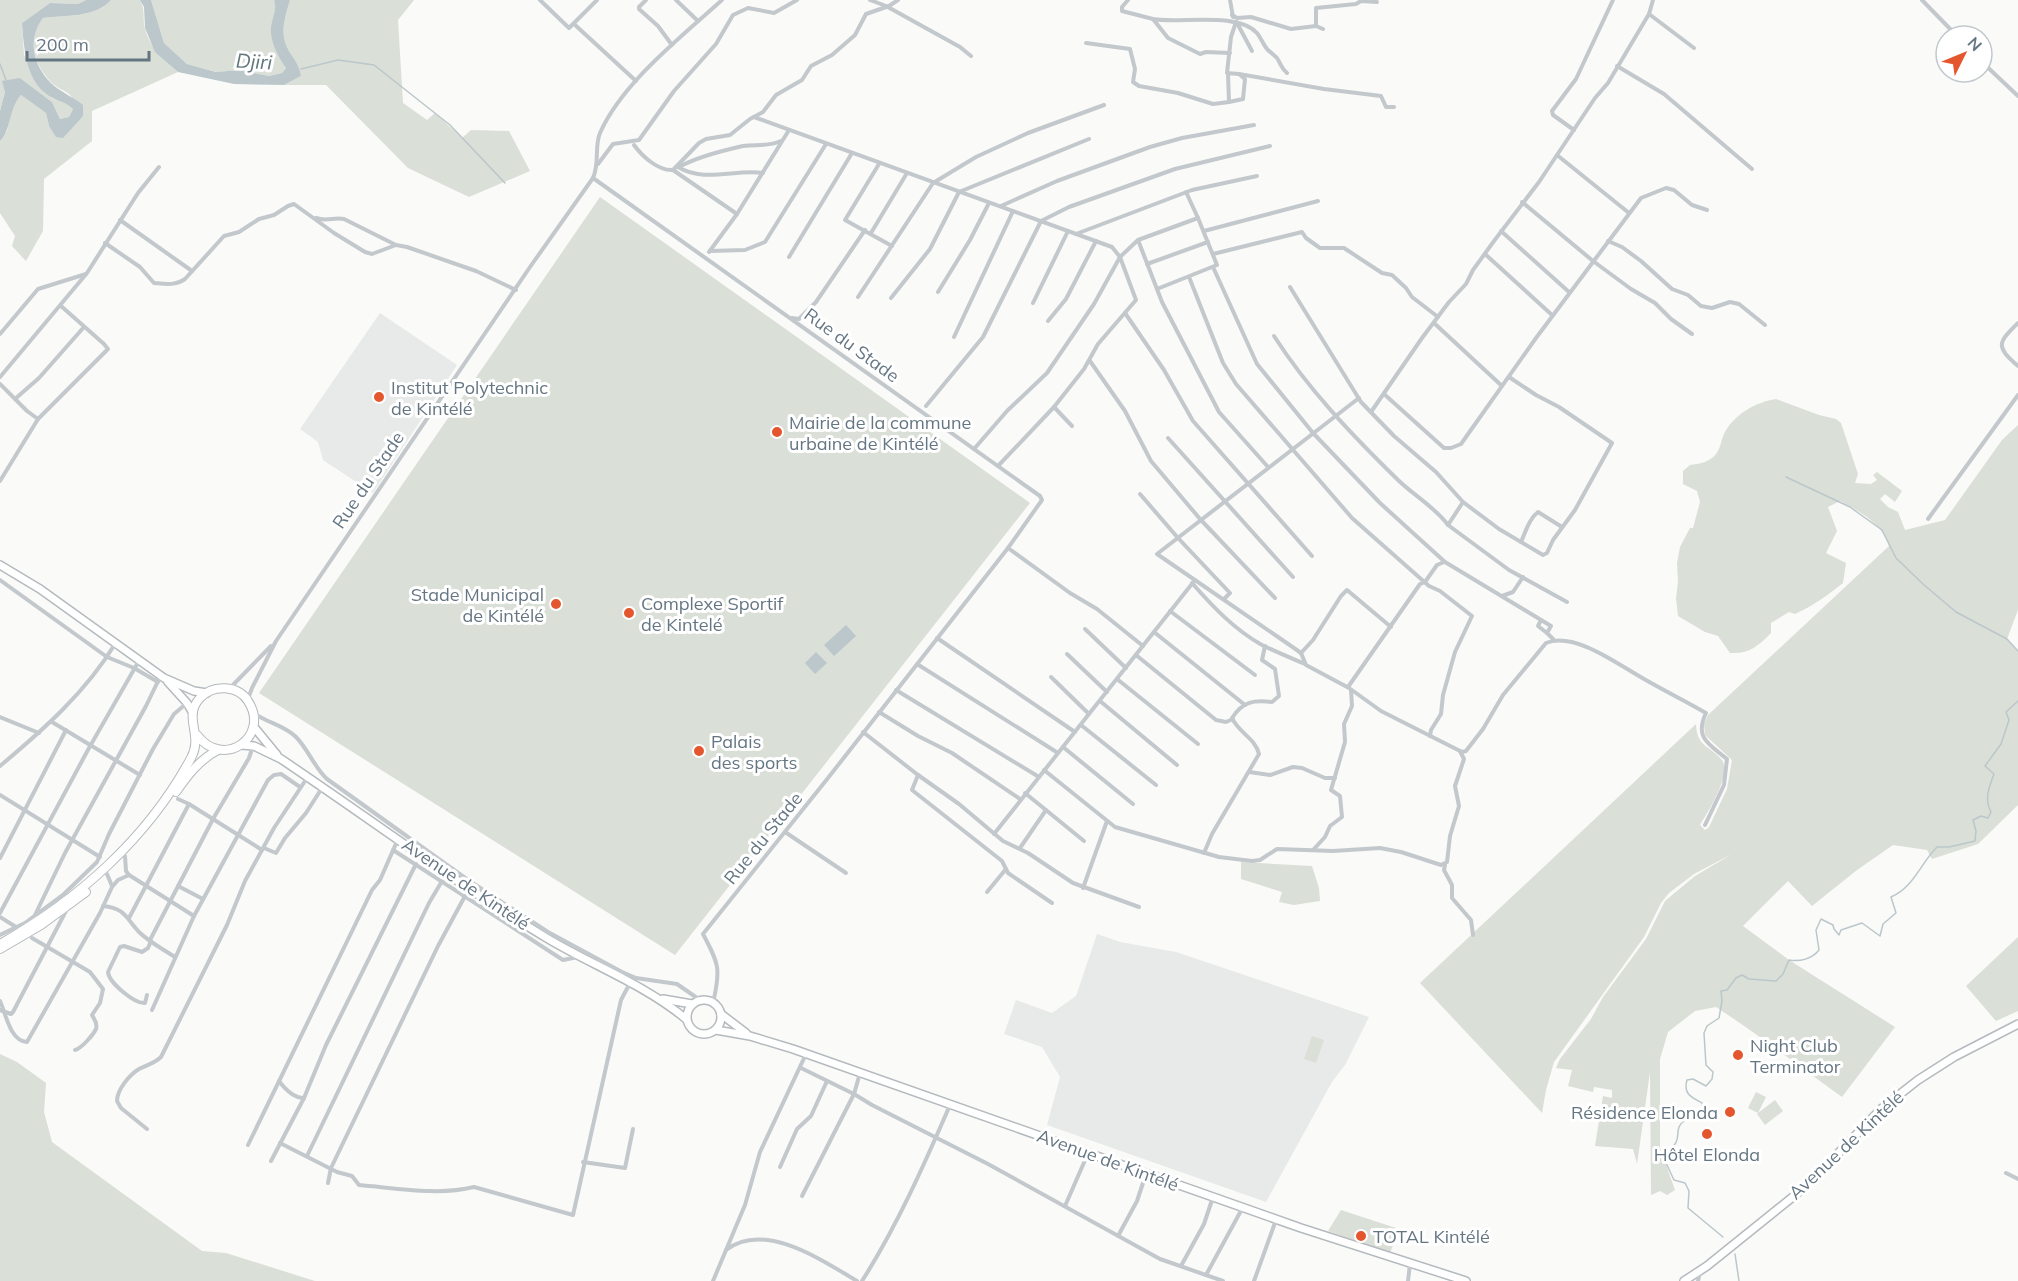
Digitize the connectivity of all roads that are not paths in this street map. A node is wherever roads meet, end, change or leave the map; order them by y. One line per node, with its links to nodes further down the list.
1 (540, 0): 22 (street)
2 (597, 0): 22 (street)
3 (646, 0): 27 (street)
4 (676, 0): 20 (street)
5 (722, 0): 20 (street)
6 (797, 0): 54 (street)
7 (870, 0): 16 (street)
8 (898, 0): 16 (street)
9 (1128, 0): 19 (street)
10 (1230, 0): 18 (street)
11 (1613, 0): 45 (street)
12 (1653, 0): 17 (street)
13 (1922, 0): 23 (street)
14 (1338, 2): 15 (street); 24 (street)
15 (1377, 2)
16 (886, 6): 31 (street); 42 (street)
17 (1649, 14): 28 (street); 32 (street)
18 (1232, 15): 21 (street); 24 (street)
19 (1153, 20): 21 (street); 30 (street)
20 (698, 21): 27 (street)
21 (1236, 22): 29 (street); 30 (street); 33 (street)
22 (574, 24): 37 (street)
23 (1945, 24)
24 (1316, 26): 25 (street)
25 (1323, 29)
26 (1086, 43): 39 (street)
27 (672, 45): 37 (street)
28 (1694, 48)
29 (1252, 51)
30 (1230, 53): 35 (street)
31 (971, 56)
32 (1617, 66): 45 (street); 57 (street)
33 (1287, 73)
34 (1994, 73): 38 (street)
35 (1228, 74): 36 (street); 39 (street)
36 (1239, 74): 39 (street); 41 (street)
37 (636, 81): 54 (street)
38 (2018, 96)
39 (1229, 102)
40 (1104, 105): 62 (street)
41 (1394, 107)
42 (754, 117): 44 (street); 56 (street)
43 (1254, 125): 68 (street)
44 (789, 130): 47 (street); 48 (street)
45 (1574, 130): 52 (street)
46 (1089, 139): 63 (street)
47 (783, 140): 56 (street); 58 (street)
48 (826, 144): 51 (street); 90 (street)
49 (634, 145): 56 (street)
50 (1270, 146): 76 (street)
51 (852, 153): 53 (street); 94 (street)
52 (1557, 155): 67 (street); 71 (street)
53 (879, 164): 59 (street); 77 (street)
54 (598, 165): 61 (street)
55 (159, 166): 75 (street)
56 (676, 168): 58 (street); 72 (street)
57 (1752, 169)
58 (762, 173): 72 (street)
59 (907, 173): 62 (street); 81 (street)
60 (1257, 176): 64 (street)
61 (593, 178): 93 (street, Rue du Stade); 104 (street, Rue du Stade)
62 (933, 183): 63 (street); 89 (street)
63 (959, 192): 66 (street); 108 (street)
64 (1186, 192): 74 (street); 82 (street)
65 (1318, 201): 79 (street)
66 (989, 202): 68 (street); 105 (street)
67 (1522, 202): 80 (street); 96 (street)
68 (1001, 207): 70 (street)
69 (1707, 210): 71 (street)
70 (1013, 211): 76 (street); 123 (street)
71 (1630, 213): 84 (street)
72 (736, 214): 90 (street)
73 (313, 217): 88 (street); 88 (street); 99 (street)
74 (1198, 218): 79 (street); 83 (street)
75 (120, 220): 87 (street); 99 (street)
76 (1041, 221): 78 (street); 134 (street)
77 (865, 230): 81 (street); 113 (street)
78 (1068, 231): 82 (street); 109 (street)
79 (1204, 231): 86 (street)
80 (1501, 231): 92 (street); 106 (street)
81 (871, 233): 89 (street)
82 (1076, 234): 85 (street)
83 (1138, 240): 95 (street); 97 (street)
84 (1608, 241): 96 (street); 118 (street)
85 (1096, 242): 95 (street); 115 (street)
86 (1208, 242): 91 (street); 97 (street)
87 (105, 243): 99 (street); 100 (street)
88 (396, 245): 104 (street)
89 (892, 246): 107 (street)
90 (710, 251): 93 (street)
91 (1213, 254): 98 (street); 114 (street)
92 (1485, 254): 112 (street); 114 (street)
93 (705, 256): 113 (street, Rue du Stade)
94 (789, 257)
95 (1120, 257): 111 (street); 142 (street)
96 (1593, 261): 106 (street); 121 (street)
97 (1147, 264): 103 (street)
98 (1213, 267): 101 (street); 140 (street)
99 (192, 270)
100 (87, 273): 110 (street); 120 (street)
101 (1189, 277): 103 (street); 143 (street)
102 (1290, 287): 132 (street)
103 (1157, 289): 145 (street)
104 (516, 290): 178 (street, Rue du Stade)
105 (938, 292)
106 (1569, 292): 112 (street)
107 (858, 297)
108 (891, 298)
109 (1033, 303)
110 (62, 306): 119 (street); 126 (street)
111 (1125, 313): 124 (street); 147 (street)
112 (1552, 315): 127 (street)
113 (790, 317): 142 (street, Rue du Stade)
114 (1438, 317): 116 (street)
115 (1048, 321)
116 (1434, 323): 129 (street); 130 (street)
117 (2018, 323): 125 (street)
118 (1765, 326)
119 (84, 327): 133 (street); 138 (street)
120 (0, 334)
121 (1692, 334)
122 (1274, 336): 137 (street)
123 (954, 337)
124 (1089, 361): 135 (street); 151 (street)
125 (2018, 366)
126 (0, 377)
127 (1509, 377): 129 (street); 154 (street)
128 (0, 384): 133 (street)
129 (1502, 386): 130 (street)
130 (1384, 394): 136 (street)
131 (2018, 395): 152 (street)
132 (1359, 398): 136 (street); 137 (street)
133 (15, 399): 138 (street)
134 (926, 406)
135 (1054, 407): 139 (street); 144 (street)
136 (1371, 412): 150 (street)
137 (1336, 415): 140 (street); 153 (street)
138 (38, 419): 146 (street)
139 (1072, 426)
140 (1313, 433): 143 (street); 159 (street)
141 (1168, 438): 149 (street)
142 (974, 449): 144 (street, Rue du Stade)
143 (1291, 450): 145 (street); 165 (street)
144 (998, 466): 157 (street, Rue du Stade)
145 (1268, 467): 147 (street)
146 (0, 480)
147 (1247, 483): 149 (street); 158 (street)
148 (1140, 494): 155 (street)
149 (1224, 501): 151 (street); 161 (street)
150 (1462, 502): 153 (street); 156 (street)
151 (1200, 519): 155 (street); 168 (street)
152 (1929, 519)
153 (1448, 525): 162 (street)
154 (1562, 527): 156 (street); 156 (street)
155 (1178, 538): 164 (street); 167 (street)
156 (1521, 542)
157 (1008, 548): 176 (street, Rue du Stade); 180 (street)
158 (1312, 556)
159 (1445, 562): 165 (street); 166 (street)
160 (0, 565): 179 (main road)
161 (1293, 577)
162 (1523, 577): 166 (street); 169 (street)
163 (0, 580): 185 (street)
164 (1193, 582): 167 (street); 170 (street); 181 (street)
165 (1422, 582): 172 (street); 219 (street)
166 (1502, 596): 171 (street)
167 (1224, 598): 182 (street)
168 (1275, 598)
169 (1567, 602)
170 (1170, 611): 174 (street); 191 (street)
171 (1542, 620): 175 (street); 175 (street)
172 (1391, 627): 182 (street); 195 (street)
173 (1085, 629): 190 (street)
174 (1154, 632): 180 (street); 203 (street)
175 (1547, 633): 177 (street)
176 (937, 638): 187 (street, Rue du Stade); 216 (street)
177 (1554, 640): 226 (street); 255 (street)
178 (276, 641): 196 (street, Rue du Stade); 200 (street, Rue du Stade)
179 (116, 643): 185 (street); 186 (main road)
180 (1143, 646): 184 (street)
181 (1264, 646): 188 (street); 203 (street)
182 (1301, 653): 188 (street)
183 (1067, 654): 198 (street)
184 (1136, 655): 190 (street); 209 (street)
185 (107, 657): 189 (street); 210 (street)
186 (140, 659): 189 (street); 193 (main road)
187 (917, 664): 197 (street, Rue du Stade); 227 (street)
188 (1306, 665): 195 (street)
189 (134, 668): 193 (street); 221 (street)
190 (1126, 668): 194 (street)
191 (1256, 675)
192 (1051, 677): 207 (street)
193 (161, 678): 199 (main road); 202 (main road); 230 (street)
194 (1117, 679): 198 (street); 220 (street)
195 (1349, 688): 219 (street); 240 (street)
196 (229, 689): 199 (highway); 200 (highway)
197 (896, 690): 205 (street, Rue du Stade); 239 (street)
198 (1107, 692): 201 (street)
199 (207, 693): 206 (highway)
200 (248, 700): 204 (highway)
201 (1100, 701): 207 (street); 232 (street)
202 (187, 703): 206 (main road); 236 (street)
203 (1245, 705): 209 (street)
204 (254, 712): 213 (highway); 307 (street)
205 (879, 712): 215 (street, Rue du Stade); 247 (street)
206 (193, 713): 218 (highway)
207 (1089, 714): 211 (street)
208 (2, 718): 212 (street); 217 (street)
209 (1233, 719): 229 (street)
210 (52, 722): 214 (street); 217 (street)
211 (1081, 724): 216 (street); 241 (street)
212 (0, 726)
213 (254, 727): 222 (highway); 228 (main road, Avenue de Kintélé)
214 (66, 730): 221 (street); 251 (street)
215 (863, 732): 237 (street); 256 (street, Rue du Stade)
216 (1075, 732): 224 (street)
217 (39, 733): 231 (street)
218 (196, 735): 225 (highway); 298 (highway)
219 (1430, 736): 226 (street)
220 (1198, 744)
221 (91, 745): 230 (street); 254 (street)
222 (241, 745): 223 (main road, Avenue de Kintélé); 225 (highway)
223 (254, 746): 228 (main road, Avenue de Kintélé); 252 (street)
224 (1063, 747): 227 (street); 249 (street)
225 (218, 750): 267 (highway)
226 (1460, 751): 271 (street)
227 (1058, 753): 233 (street)
228 (280, 759): 238 (main road, Avenue de Kintélé)
229 (1256, 759): 234 (street); 235 (street)
230 (116, 760): 236 (street); 260 (street)
231 (0, 765)
232 (1177, 765)
233 (1044, 770): 239 (street); 253 (street)
234 (1248, 772): 235 (street); 266 (street)
235 (1260, 772): 240 (street)
236 (140, 775): 268 (street)
237 (918, 775): 257 (street); 272 (street)
238 (307, 777): 242 (street); 243 (main road, Avenue de Kintélé)
239 (1039, 777): 244 (street)
240 (1335, 778): 265 (street)
241 (1156, 785)
242 (300, 787): 258 (street); 263 (street)
243 (323, 788): 259 (main road, Avenue de Kintélé); 263 (street)
244 (1025, 793): 247 (street); 250 (street)
245 (0, 795): 251 (street)
246 (178, 799): 248 (street)
247 (1020, 800): 257 (street)
248 (189, 804): 252 (street); 277 (street)
249 (1132, 804)
250 (1046, 810): 261 (street); 262 (street)
251 (25, 811): 254 (street); 269 (street)
252 (213, 819): 258 (street); 278 (street)
253 (1107, 820): 266 (street); 280 (street)
254 (47, 825): 260 (street); 289 (street)
255 (1705, 825)
256 (785, 832): 273 (street); 309 (street, Rue du Stade)
257 (994, 834): 262 (street)
258 (237, 835): 263 (street); 283 (street)
259 (398, 839): 264 (street); 301 (main road, Avenue de Kintélé)
260 (72, 840): 268 (street); 290 (street)
261 (1084, 841)
262 (1020, 848): 280 (street)
263 (263, 849): 327 (street)
264 (393, 849): 270 (street); 323 (street)
265 (1313, 850): 266 (street); 271 (street)
266 (1204, 853)
267 (125, 856): 274 (highway); 275 (street)
268 (100, 857): 290 (street)
269 (0, 858)
270 (416, 864): 276 (street); 325 (street)
271 (1444, 865): 294 (street)
272 (1006, 868): 281 (street); 285 (street)
273 (846, 873)
274 (106, 874): 279 (street); 286 (highway)
275 (129, 875): 277 (street); 279 (street)
276 (442, 881): 282 (street); 332 (street)
277 (146, 886): 284 (street); 292 (street)
278 (178, 886): 283 (street); 284 (street)
279 (112, 887): 287 (street)
280 (1083, 888): 288 (street)
281 (987, 892)
282 (465, 896): 301 (street); 337 (street)
283 (203, 899): 291 (street)
284 (170, 901): 291 (street); 297 (street)
285 (1052, 903)
286 (68, 906): 299 (street); 300 (highway)
287 (103, 906): 292 (street); 303 (street)
288 (1139, 907)
289 (0, 915): 293 (street)
290 (34, 916): 293 (street)
291 (194, 916): 302 (street)
292 (129, 918): 297 (street)
293 (16, 928): 295 (street)
294 (1473, 935)
295 (0, 936)
296 (32, 938): 299 (street)
297 (151, 941): 302 (street); 305 (street)
298 (0, 944)
299 (47, 947): 303 (street); 312 (street)
300 (0, 949)
301 (580, 956): 304 (main road, Avenue de Kintélé)
302 (174, 957): 311 (street)
303 (71, 961): 312 (street); 318 (street)
304 (630, 983): 306 (main road, Avenue de Kintélé); 335 (street)
305 (147, 996)
306 (658, 998): 310 (main road, Avenue de Kintélé); 314 (main road, Avenue de Kintélé)
307 (700, 1000): 309 (main road); 310 (main road)
308 (0, 1001): 312 (street)
309 (713, 1003): 313 (main road, Avenue de Kintélé)
310 (692, 1004): 314 (main road)
311 (152, 1010)
312 (2, 1011)
313 (721, 1013): 316 (main road); 317 (main road, Avenue de Kintélé)
314 (686, 1019): 316 (main road, Avenue de Kintélé)
315 (2018, 1024): 351 (main road, Avenue de Kintélé)
316 (716, 1030): 317 (main road, Avenue de Kintélé)
317 (750, 1035): 319 (main road, Avenue de Kintélé)
318 (75, 1050)
319 (806, 1054): 320 (street); 321 (main road, Avenue de Kintélé)
320 (801, 1068): 322 (street); 348 (street)
321 (861, 1073): 324 (street); 326 (main road, Avenue de Kintélé)
322 (827, 1081): 324 (street); 336 (street)
323 (279, 1082): 325 (street); 331 (street)
324 (854, 1094): 329 (street); 342 (street)
325 (304, 1098): 330 (street)
326 (950, 1105): 329 (street); 338 (main road, Avenue de Kintélé)
327 (147, 1129)
328 (633, 1129): 335 (street)
329 (937, 1138): 344 (street); 355 (street)
330 (280, 1143): 332 (street); 334 (street)
331 (248, 1145)
332 (307, 1156): 337 (street)
333 (1086, 1158): 344 (street)
334 (271, 1161)
335 (583, 1162): 337 (street)
336 (780, 1167)
337 (331, 1168): 341 (street)
338 (1147, 1173): 343 (main road, Avenue de Kintélé); 347 (street)
339 (2006, 1173): 340 (street)
340 (2018, 1179)
341 (328, 1183)
342 (802, 1196)
343 (1213, 1197): 345 (main road, Avenue de Kintélé); 350 (street)
344 (1065, 1206): 347 (street)
345 (1243, 1207): 346 (main road, Avenue de Kintélé); 352 (street)
346 (1277, 1219): 349 (main road, Avenue de Kintélé); 357 (street)
347 (1118, 1236): 350 (street)
348 (725, 1250): 353 (street); 354 (street)
349 (1410, 1263): 358 (street); 359 (main road, Avenue de Kintélé)
350 (1181, 1266): 352 (street)
351 (1700, 1272): 360 (main road, Avenue de Kintélé); 361 (street)
352 (1206, 1275): 356 (street)
353 (712, 1281)
354 (857, 1281)
355 (862, 1281)
356 (1223, 1281)
357 (1254, 1281)
358 (1408, 1281)
359 (1466, 1281)
360 (1684, 1281)
361 (1698, 1281)

